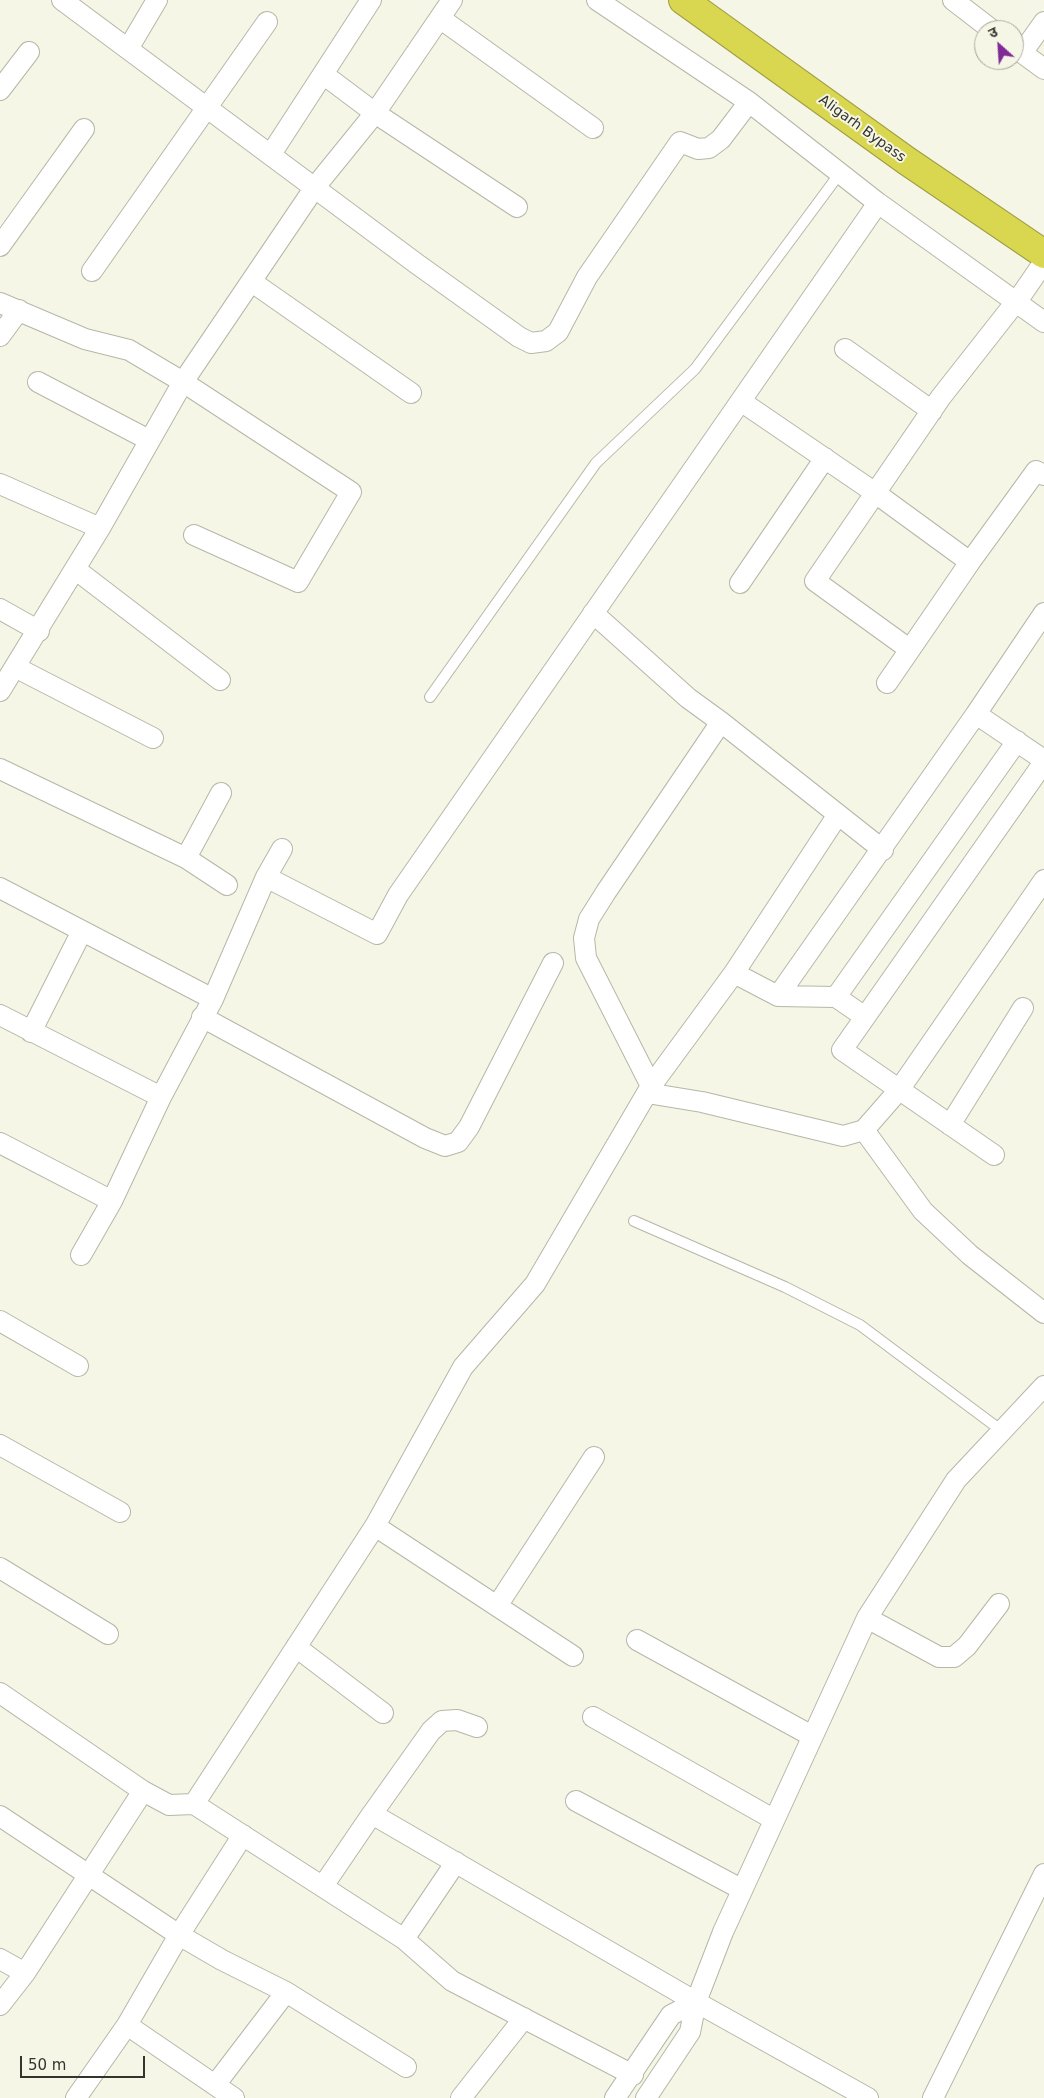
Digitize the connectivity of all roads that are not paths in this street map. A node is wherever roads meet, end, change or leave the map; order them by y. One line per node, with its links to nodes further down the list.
1 (157, 0): 13 (street)
2 (371, 0): 17 (street)
3 (452, 0): 8 (street)
4 (597, 0): 19 (street)
5 (683, 0): 30 (highway, Aligarh Bypass)
6 (68, 2): 13 (street)
7 (961, 2): 9 (street)
8 (441, 19): 21 (street); 22 (street)
9 (981, 20)
10 (267, 22): 20 (street)
11 (1044, 22): 12 (street)
12 (1024, 44)
13 (128, 49): 20 (street)
14 (29, 52): 18 (street)
15 (1024, 54): 16 (street)
16 (1044, 69)
17 (322, 74): 21 (street); 24 (street)
18 (0, 90)
19 (749, 102): 25 (street); 26 (street)
20 (207, 110): 24 (street); 31 (street)
21 (375, 113): 26 (street); 28 (street)
22 (593, 128)
23 (84, 129): 29 (street)
24 (271, 154): 26 (street)
25 (840, 173): 27 (street); 63 (lane)
26 (315, 187): 32 (street)
27 (878, 204): 33 (street); 42 (street)
28 (517, 207)
29 (0, 246)
30 (1042, 262): 33 (street)
31 (92, 271)
32 (252, 282): 40 (street); 41 (street)
33 (1019, 298): 36 (street); 43 (street)
34 (0, 303): 35 (street)
35 (19, 310): 37 (street); 40 (street)
36 (1044, 322)
37 (0, 336)
38 (845, 349): 43 (street)
39 (38, 382): 44 (street)
40 (183, 382): 44 (street); 50 (street)
41 (411, 392)
42 (742, 402): 45 (street); 55 (street)
43 (932, 411): 48 (street)
44 (149, 440): 49 (street)
45 (825, 458): 48 (street); 53 (street)
46 (1044, 475): 51 (street)
47 (0, 484): 49 (street)
48 (874, 492): 51 (street); 58 (street)
49 (100, 528): 52 (street)
50 (194, 535)
51 (970, 562): 58 (street)
52 (75, 569): 57 (street); 60 (street)
53 (740, 582)
54 (0, 610): 57 (street)
55 (593, 613): 65 (street); 75 (street)
56 (1044, 613): 64 (street)
57 (39, 631): 59 (street)
58 (909, 649): 61 (street)
59 (15, 667): 62 (street); 66 (street)
60 (220, 680)
61 (887, 683)
62 (0, 691)
63 (430, 697)
64 (976, 714): 67 (street); 73 (street)
65 (721, 722): 71 (street); 90 (street)
66 (153, 738)
67 (1017, 742): 68 (street); 83 (street)
68 (1044, 761): 88 (street)
69 (0, 769): 74 (street)
70 (221, 793): 74 (street)
71 (838, 816): 73 (street); 81 (street)
72 (282, 849): 75 (street)
73 (883, 850): 82 (street)
74 (186, 858): 77 (street)
75 (266, 877): 84 (street)
76 (1044, 880): 91 (street)
77 (227, 884)
78 (0, 888): 79 (street)
79 (82, 931): 84 (street); 89 (street)
80 (553, 963): 87 (street)
81 (734, 973): 82 (street); 90 (street)
82 (778, 996): 83 (street)
83 (836, 997): 88 (street)
84 (213, 999): 87 (street)
85 (1023, 1008): 93 (street)
86 (0, 1015): 89 (street)
87 (202, 1017): 92 (street)
88 (865, 1017): 91 (street)
89 (30, 1032): 92 (street)
90 (649, 1089): 94 (street); 108 (street)
91 (899, 1090): 93 (street); 94 (street)
92 (161, 1097): 97 (street)
93 (950, 1125): 96 (street)
94 (864, 1130): 100 (street)
95 (0, 1143): 97 (street)
96 (994, 1155)
97 (112, 1201): 99 (street)
98 (634, 1221): 104 (lane)
99 (80, 1255)
100 (1044, 1313)
101 (0, 1321): 102 (street)
102 (78, 1366)
103 (1044, 1386): 104 (street)
104 (1002, 1431): 112 (street)
105 (0, 1445): 107 (street)
106 (594, 1457): 111 (street)
107 (120, 1512)
108 (375, 1526): 111 (street); 115 (street)
109 (0, 1568): 113 (street)
110 (999, 1604): 112 (street)
111 (497, 1606): 116 (street)
112 (866, 1618): 121 (street)
113 (108, 1634)
114 (637, 1640): 121 (street)
115 (296, 1647): 118 (street); 124 (street)
116 (573, 1656)
117 (0, 1693): 122 (street)
118 (383, 1713)
119 (593, 1717): 126 (street)
120 (477, 1727): 125 (street)
121 (812, 1736): 126 (street)
122 (143, 1791): 124 (street); 130 (street)
123 (576, 1801): 133 (street)
124 (194, 1804): 128 (street)
125 (372, 1814): 129 (street); 132 (street)
126 (774, 1819): 133 (street)
127 (3, 1824): 130 (street)
128 (243, 1835): 132 (street); 134 (street)
129 (456, 1862): 135 (street); 139 (street)
130 (87, 1874): 134 (street); 137 (street)
131 (1044, 1874): 152 (street)
132 (323, 1886): 135 (street)
133 (741, 1889): 139 (street)
134 (179, 1935): 138 (street); 142 (street)
135 (404, 1939): 141 (street)
136 (0, 1959): 137 (street)
137 (25, 1972): 140 (street)
138 (286, 1992): 143 (street); 145 (street)
139 (696, 2002): 144 (street); 150 (street); 151 (street)
140 (0, 2005)
141 (524, 2018): 144 (street); 148 (street)
142 (127, 2025): 145 (street); 146 (street)
143 (406, 2066)
144 (633, 2075): 149 (street)
145 (215, 2085): 147 (street)
146 (76, 2098)
147 (234, 2098)
148 (461, 2098)
149 (616, 2098)
150 (646, 2098)
151 (868, 2098)
152 (933, 2098)

